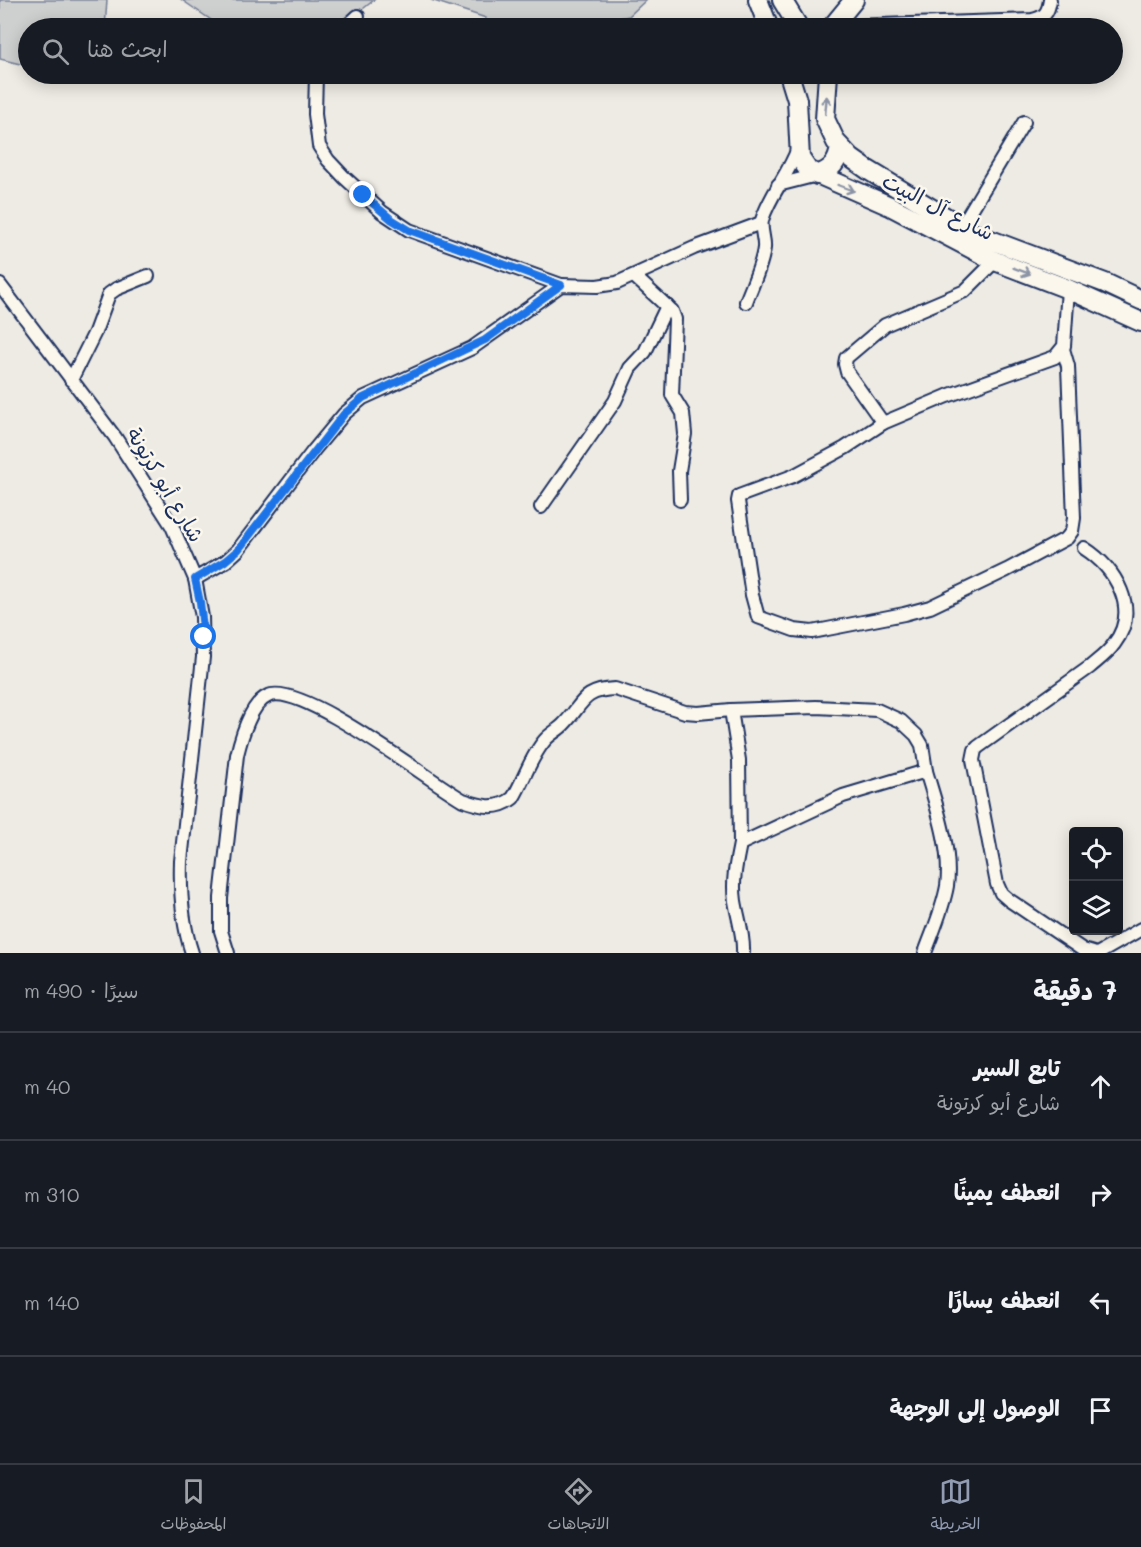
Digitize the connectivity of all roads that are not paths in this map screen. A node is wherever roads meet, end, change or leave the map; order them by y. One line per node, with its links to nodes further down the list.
1 (758, 0): 5 (street)
2 (782, 0): 6 (street)
3 (855, 0): 7 (street); 8 (street)
4 (1050, 0): 9 (street)
5 (765, 18)
6 (793, 18)
7 (840, 18)
8 (851, 18)
9 (1037, 18)
10 (316, 84): 23 (street)
11 (793, 84): 15 (street, شارع آل البيت)
12 (829, 84): 14 (street, شارع آل البيت, one-way to 12)
13 (1024, 123): 19 (street)
14 (840, 147): 16 (street); 19 (street, شارع آل البيت)
15 (798, 148): 16 (street, شارع آل البيت); 17 (street)
16 (817, 175): 17 (street); 20 (street, شارع آل البيت, one-way to 20)
17 (778, 185): 18 (street)
18 (761, 223): 22 (street); 27 (street)
19 (961, 226): 26 (street, شارع آل البيت)
20 (995, 261): 25 (street, شارع آل البيت, one-way to 25); 32 (street)
21 (148, 276): 31 (street)
22 (635, 277): 23 (street); 28 (street)
23 (561, 285): 36 (street)
24 (1, 287): 31 (street, شارع أبو كرتونة)
25 (1068, 289): 29 (street, شارع آل البيت); 30 (street)
26 (1139, 295)
27 (746, 302)
28 (667, 306): 33 (street); 34 (street)
29 (1141, 322)
30 (1063, 349): 32 (street); 32 (street)
31 (70, 380): 36 (street, شارع أبو كرتونة)
32 (883, 423)
33 (680, 500)
34 (541, 507)
35 (1084, 549): 45 (street)
36 (195, 579): 41 (street, شارع أبو كرتونة)
37 (731, 710): 38 (street); 39 (street); 42 (street)
38 (926, 771): 39 (street); 44 (street)
39 (740, 844): 43 (street)
40 (1141, 929): 46 (street)
41 (192, 953)
42 (228, 953)
43 (743, 953)
44 (925, 953)
45 (1092, 953)
46 (1099, 953)

